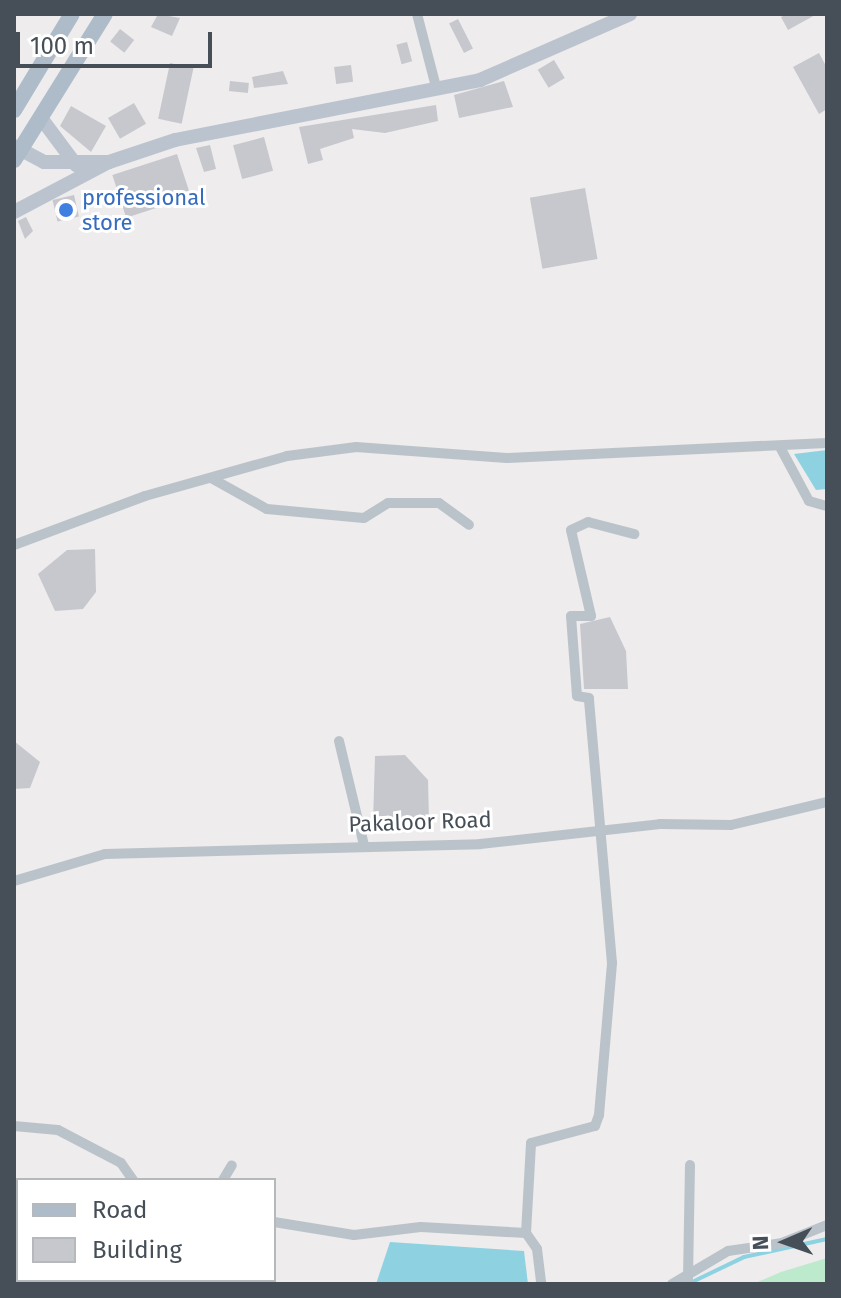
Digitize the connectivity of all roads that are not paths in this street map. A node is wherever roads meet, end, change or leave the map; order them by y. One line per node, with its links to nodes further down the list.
1 (72, 14): 6 (main road)
2 (105, 14): 7 (main road)
3 (417, 14): 5 (street)
4 (630, 14): 5 (main road)
5 (436, 87): 9 (main road)
6 (14, 110)
7 (41, 118): 8 (main road); 10 (main road)
8 (16, 152): 10 (main road)
9 (109, 162): 10 (main road); 11 (main road)
10 (76, 165)
11 (14, 212)
12 (827, 443): 13 (street)
13 (780, 447): 14 (street); 15 (street)
14 (211, 478): 16 (street); 18 (street)
15 (827, 506)
16 (469, 525)
17 (634, 534): 21 (street)
18 (14, 545)
19 (339, 741): 22 (street)
20 (827, 802): 21 (street, Pakaloor Road)
21 (598, 829): 22 (street, Pakaloor Road); 31 (street)
22 (364, 845): 23 (street, Pakaloor Road)
23 (14, 881)
24 (14, 1126): 27 (street)
25 (232, 1165): 28 (street)
26 (690, 1165): 32 (street)
27 (132, 1178)
28 (224, 1178)
29 (276, 1222): 31 (street)
30 (827, 1225): 32 (street)
31 (526, 1233): 33 (street)
32 (688, 1279): 34 (street)
33 (541, 1284)
34 (672, 1284)

